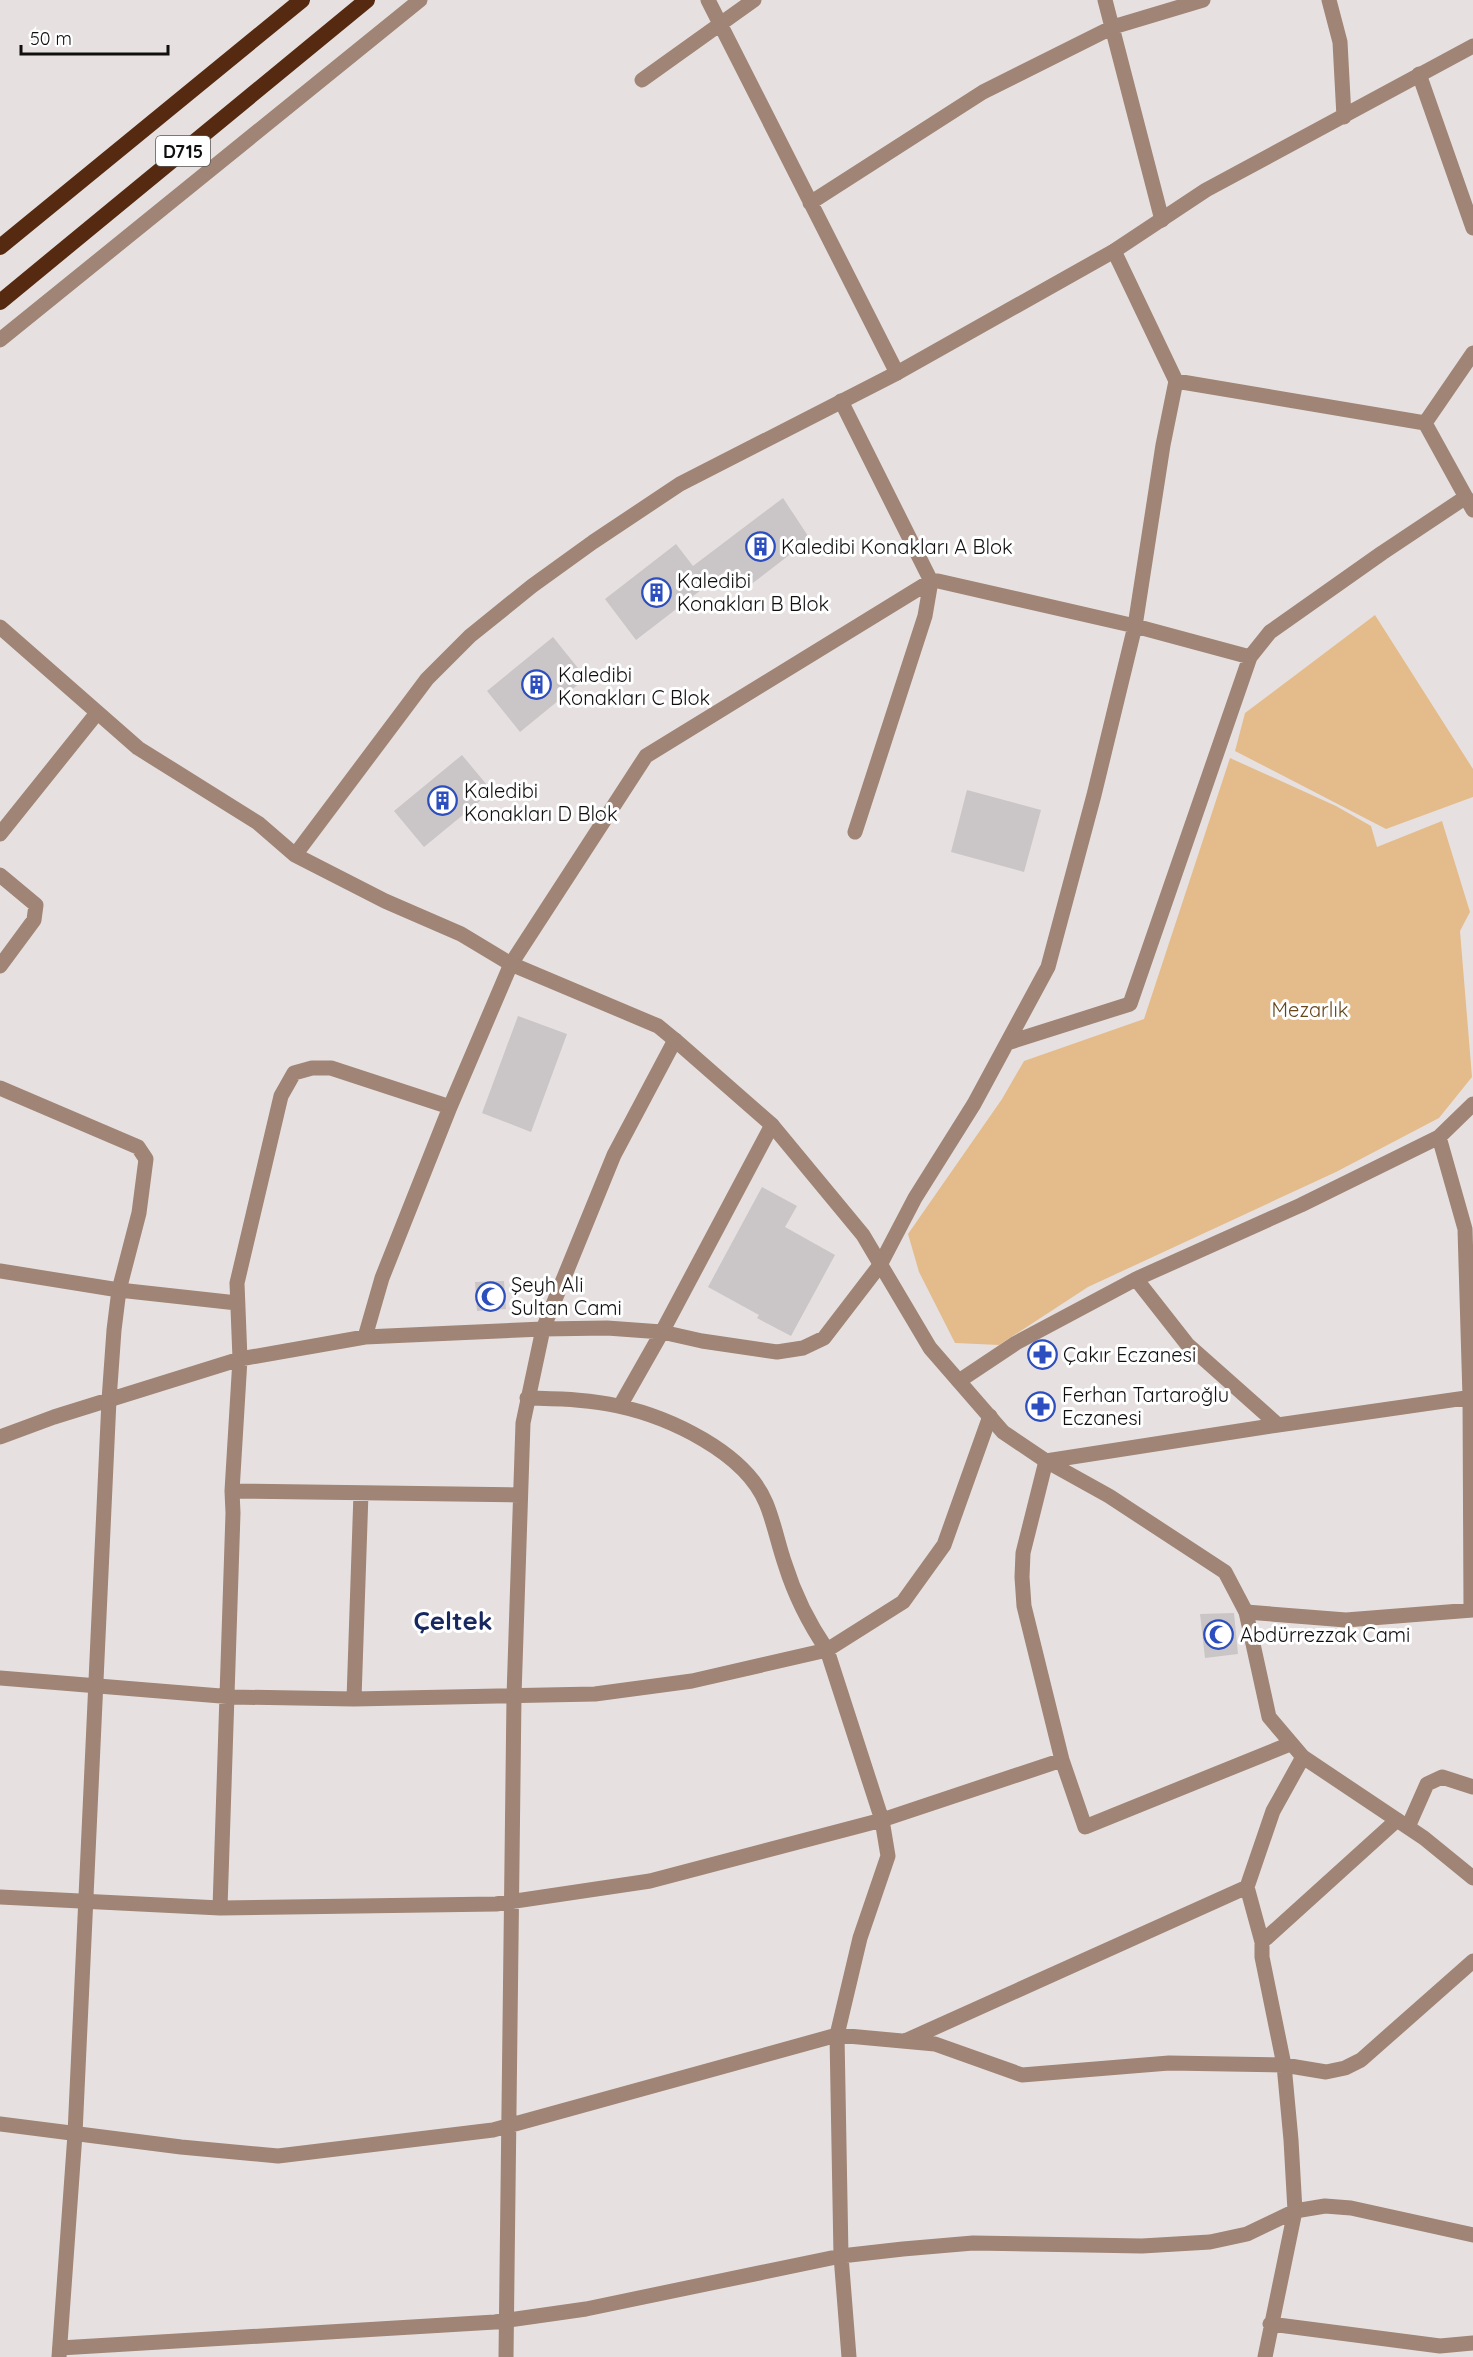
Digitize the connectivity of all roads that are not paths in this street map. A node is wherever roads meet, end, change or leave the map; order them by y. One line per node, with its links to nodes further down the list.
1 (302, 0): 18 (highway, D715)
2 (367, 0): 20 (highway, D715)
3 (420, 0): 21 (street)
4 (708, 0): 9 (street)
5 (754, 0): 9 (street)
6 (1105, 0): 10 (street)
7 (1203, 0): 10 (street)
8 (1329, 0): 14 (street)
9 (719, 23): 13 (street); 15 (street)
10 (1113, 27): 15 (street); 16 (street)
11 (1473, 45): 12 (street)
12 (1419, 74): 14 (street); 17 (street)
13 (642, 80)
14 (1344, 117): 16 (street)
15 (810, 203): 23 (street)
16 (1162, 220): 19 (street)
17 (1473, 228)
18 (0, 248)
19 (1114, 251): 23 (street); 24 (street)
20 (0, 302)
21 (0, 340)
22 (1473, 353): 26 (street)
23 (897, 373): 25 (street)
24 (1176, 381): 26 (street); 29 (street)
25 (841, 401): 28 (street); 35 (street)
26 (1425, 423): 27 (street)
27 (1469, 503): 31 (street)
28 (931, 581): 29 (street); 33 (street); 37 (street)
29 (1135, 626): 31 (street); 40 (street)
30 (0, 627): 32 (street)
31 (1250, 657): 40 (street)
32 (98, 712): 34 (street); 35 (street)
33 (855, 832)
34 (0, 834)
35 (295, 855): 37 (street)
36 (0, 875): 38 (street)
37 (511, 964): 39 (street); 43 (street)
38 (0, 966)
39 (675, 1040): 44 (street); 52 (street)
40 (1007, 1042): 47 (street)
41 (0, 1088): 50 (street)
42 (1473, 1104): 45 (street)
43 (450, 1107): 51 (street); 54 (street)
44 (772, 1125): 47 (street); 53 (street)
45 (1439, 1137): 46 (street); 49 (street)
46 (1469, 1229): 57 (street)
47 (880, 1265): 53 (street); 56 (street)
48 (0, 1271): 50 (street)
49 (1136, 1279): 56 (street); 62 (street)
50 (119, 1290): 51 (street); 59 (street)
51 (237, 1303): 55 (street)
52 (543, 1329): 53 (street); 54 (street); 58 (street)
53 (662, 1332): 60 (street)
54 (365, 1337): 55 (street)
55 (240, 1359): 59 (street); 65 (street)
56 (959, 1381): 61 (street)
57 (1472, 1397): 62 (street); 68 (street)
58 (527, 1398): 60 (street); 67 (street)
59 (109, 1400): 63 (street); 72 (street)
60 (620, 1406): 70 (street)
61 (990, 1416): 64 (street); 70 (street)
62 (1278, 1425): 64 (street)
63 (0, 1437)
64 (1046, 1461): 69 (street); 78 (street)
65 (232, 1491): 66 (street); 73 (street)
66 (361, 1493): 67 (street); 75 (street)
67 (520, 1495): 74 (street)
68 (1472, 1610): 69 (street)
69 (1246, 1612): 76 (street)
70 (827, 1650): 74 (street); 80 (street)
71 (0, 1678): 72 (street)
72 (95, 1686): 73 (street); 85 (street)
73 (227, 1696): 75 (street); 87 (street)
74 (514, 1696): 75 (street); 86 (street)
75 (354, 1699)
76 (1290, 1744): 77 (street); 78 (street)
77 (1303, 1757): 81 (street); 83 (street)
78 (1062, 1760): 80 (street)
79 (1473, 1787): 81 (street)
80 (882, 1820): 86 (street); 90 (street)
81 (1402, 1823): 82 (street); 88 (street)
82 (1473, 1878)
83 (1247, 1887): 88 (street); 91 (street)
84 (0, 1897): 85 (street)
85 (85, 1902): 87 (street); 95 (street)
86 (511, 1902): 87 (street); 94 (street)
87 (220, 1908)
88 (1262, 1942): 92 (street)
89 (1473, 1961): 92 (street)
90 (837, 2035): 91 (street); 94 (street); 98 (street)
91 (904, 2041): 92 (street)
92 (1284, 2065): 96 (street)
93 (0, 2124): 95 (street)
94 (508, 2126): 95 (street); 99 (street)
95 (75, 2134): 102 (street)
96 (1295, 2211): 97 (street); 98 (street); 100 (street)
97 (1473, 2235)
98 (841, 2256): 99 (street); 104 (street)
99 (508, 2320): 102 (street); 103 (street)
100 (1270, 2324): 101 (street); 105 (street)
101 (1473, 2343)
102 (60, 2353)
103 (506, 2357)
104 (849, 2357)
105 (1265, 2357)

